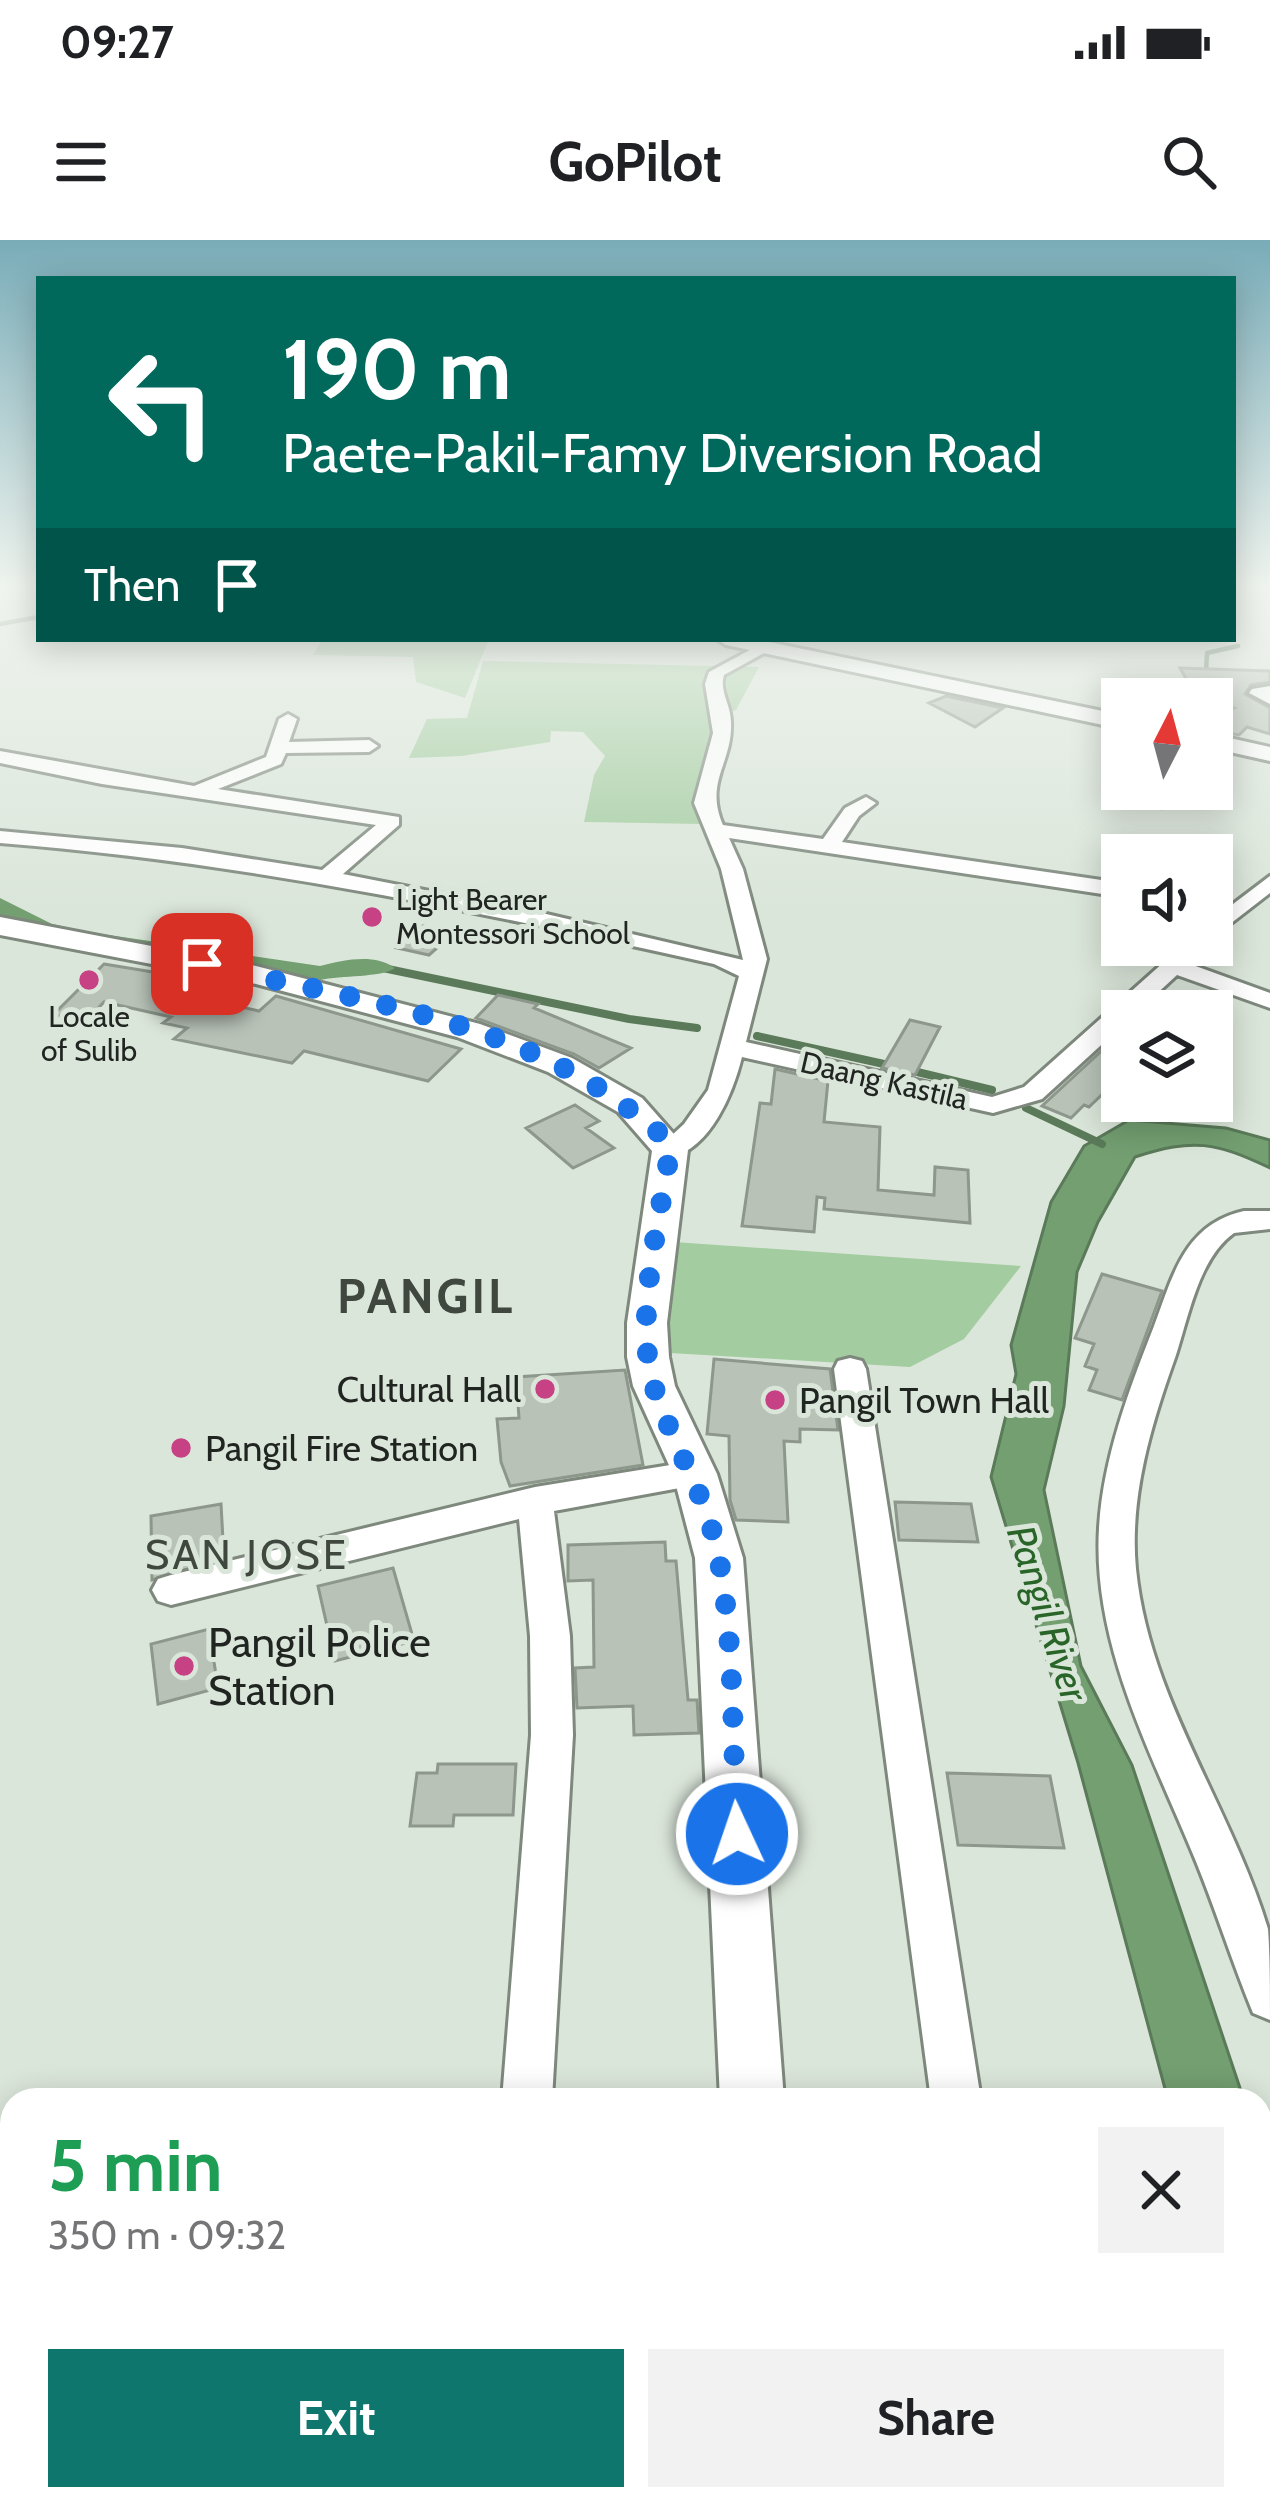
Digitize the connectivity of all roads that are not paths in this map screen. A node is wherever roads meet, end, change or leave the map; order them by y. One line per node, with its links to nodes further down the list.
1 (717, 696): 12 (street)
2 (998, 696): 3 (main road)
3 (1101, 718)
4 (288, 719): 7 (street)
5 (369, 746): 7 (street)
6 (1233, 746): 8 (main road)
7 (282, 748): 10 (street)
8 (1270, 754)
9 (0, 757): 10 (street)
10 (198, 791): 15 (street)
11 (866, 803): 14 (street)
12 (712, 829): 14 (street); 21 (street)
13 (0, 837): 15 (street)
14 (828, 847): 17 (street)
15 (325, 878): 21 (street)
16 (1270, 882): 18 (street)
17 (1101, 887)
18 (1233, 913)
19 (0, 926): 26 (main road)
20 (1174, 966): 22 (street); 23 (street)
21 (752, 973): 25 (street)
22 (1147, 990)
23 (1270, 1001)
24 (1101, 1032): 25 (street, Daang Kastila)
25 (734, 1047): 26 (street)
26 (670, 1150): 29 (main road)
27 (1270, 1220): 32 (street)
28 (850, 1369): 35 (street)
29 (695, 1474): 30 (street); 34 (main road)
30 (536, 1502): 31 (street); 33 (street)
31 (171, 1590)
32 (1270, 1996)
33 (528, 2088)
34 (751, 2088)
35 (954, 2088)

